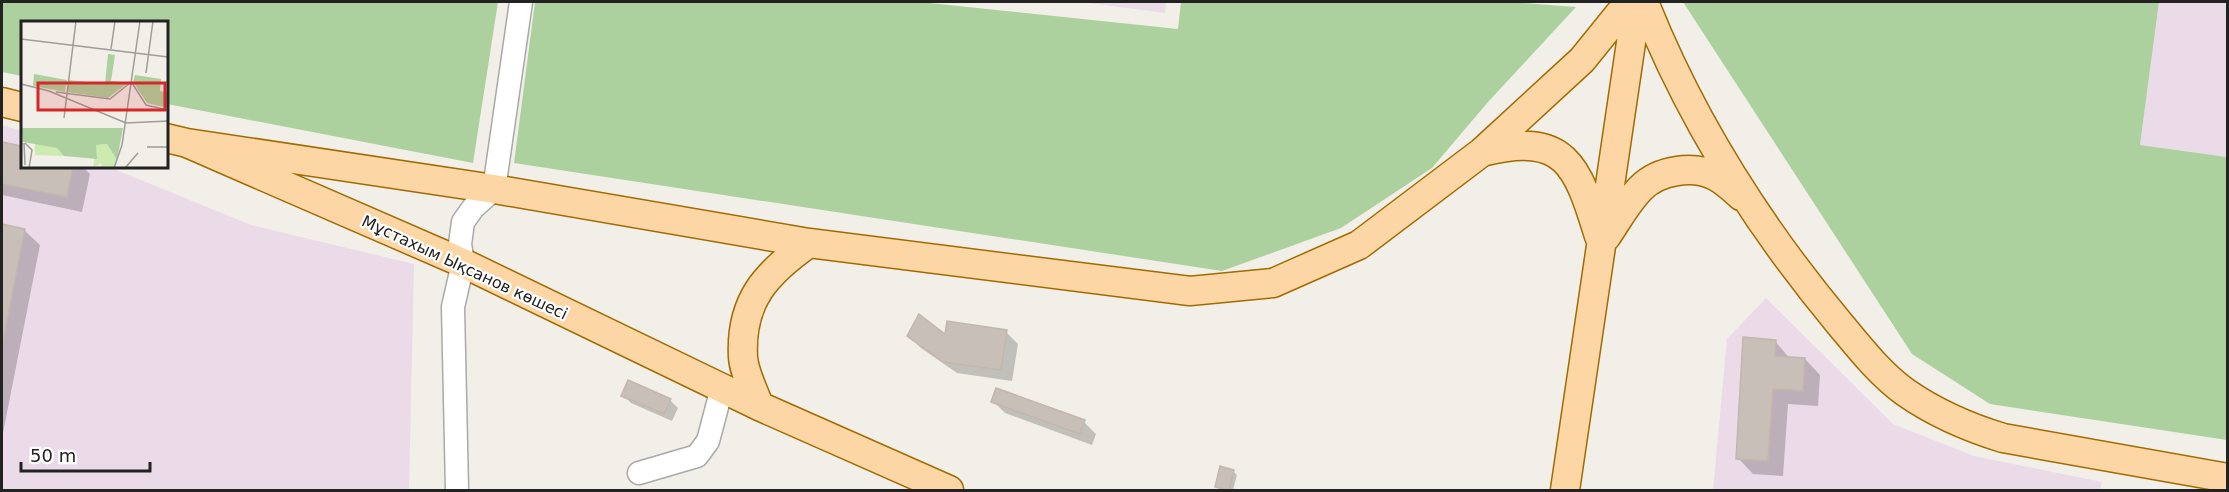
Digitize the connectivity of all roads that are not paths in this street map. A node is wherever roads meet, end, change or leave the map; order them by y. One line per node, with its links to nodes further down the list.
1 (521, 2): 9 (lane)
2 (1629, 2): 8 (main road)
3 (1637, 2): 12 (main road)
4 (1644, 2): 10 (main road)
5 (2, 102): 6 (main road)
6 (21, 107)
7 (177, 141): 9 (main road); 13 (main road, Мұстахым Ықсанов көшесі)
8 (1482, 152): 11 (main road); 12 (main road)
9 (494, 189): 11 (main road); 13 (lane)
10 (1757, 212): 12 (main road); 17 (main road)
11 (809, 243): 15 (main road)
12 (1601, 244): 20 (main road)
13 (463, 263): 14 (main road, Мұстахым Ықсанов көшесі); 18 (lane)
14 (722, 388): 15 (main road, Мұстахым Ықсанов көшесі); 16 (lane)
15 (759, 406): 19 (main road, Мұстахым Ықсанов көшесі)
16 (639, 473)
17 (2228, 478)
18 (457, 490)
19 (949, 490)
20 (1565, 490)

